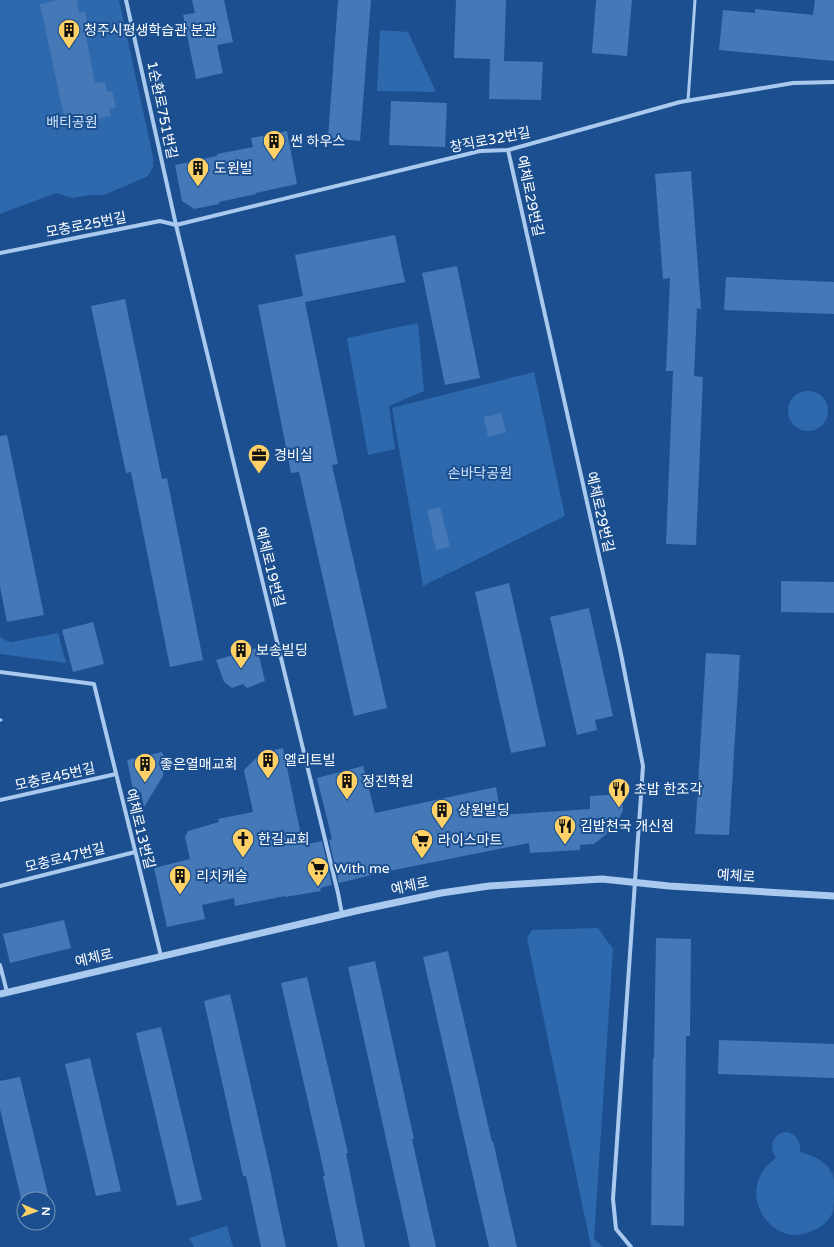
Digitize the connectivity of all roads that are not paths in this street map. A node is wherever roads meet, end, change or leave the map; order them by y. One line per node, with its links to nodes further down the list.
1 (126, 0): 6 (street, 1순환로751번길)
2 (696, 0): 4 (lane)
3 (834, 82): 4 (street, 창직로32번길)
4 (688, 101): 5 (street, 창직로32번길)
5 (508, 150): 6 (street, 창직로32번길); 12 (street, 예체로29번길)
6 (176, 226): 7 (street, 모충로25번길); 15 (street, 예체로19번길)
7 (0, 253)
8 (0, 672): 9 (street, 예체로13번길)
9 (116, 774): 10 (street, 모충로45번길); 11 (street, 예체로13번길)
10 (0, 800)
11 (135, 852): 13 (street, 모충로47번길); 16 (street, 예체로13번길)
12 (636, 882): 14 (street, 예체로); 15 (street, 예체로); 19 (street, 예체로29번길)
13 (0, 886)
14 (834, 896)
15 (342, 914): 16 (street, 예체로)
16 (162, 956): 18 (street, 예체로)
17 (0, 965): 18 (street)
18 (3, 993)
19 (631, 1247)

